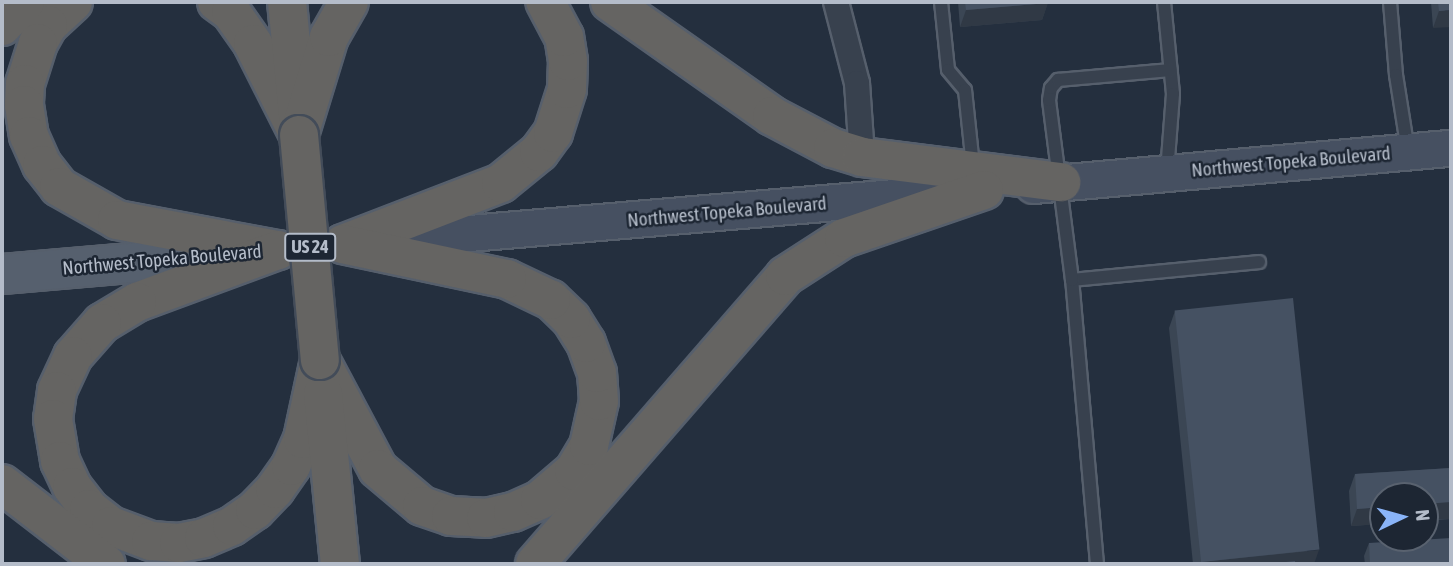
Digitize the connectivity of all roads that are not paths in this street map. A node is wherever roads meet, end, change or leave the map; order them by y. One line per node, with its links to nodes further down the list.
1 (26, 2): 12 (highway)
2 (73, 2): 22 (highway)
3 (217, 2): 14 (highway)
4 (287, 2): 14 (highway, US 24)
5 (349, 2): 14 (highway)
6 (545, 2): 21 (highway)
7 (610, 2): 17 (highway)
8 (836, 2): 17 (street)
9 (941, 2): 19 (lane)
10 (1164, 2): 13 (lane)
11 (1390, 2): 16 (lane)
12 (2, 26)
13 (1171, 70): 18 (lane); 20 (lane)
14 (299, 135): 26 (highway, US 24, bridge)
15 (1451, 148): 16 (main road, Northwest Topeka Boulevard)
16 (1408, 152): 18 (main road, Northwest Topeka Boulevard)
17 (862, 157): 19 (highway)
18 (1167, 173): 20 (main road, Northwest Topeka Boulevard)
19 (979, 180): 20 (highway); 21 (main road, Northwest Topeka Boulevard); 30 (highway)
20 (1062, 182): 25 (lane)
21 (343, 244): 22 (main road, Northwest Topeka Boulevard); 26 (highway)
22 (278, 250): 24 (main road, Northwest Topeka Boulevard); 26 (highway)
23 (1259, 262): 25 (lane)
24 (2, 274)
25 (1072, 280): 31 (lane)
26 (320, 360): 29 (highway, US 24)
27 (2, 484): 28 (highway)
28 (106, 564)
29 (340, 564)
30 (535, 564)
31 (1097, 564)

